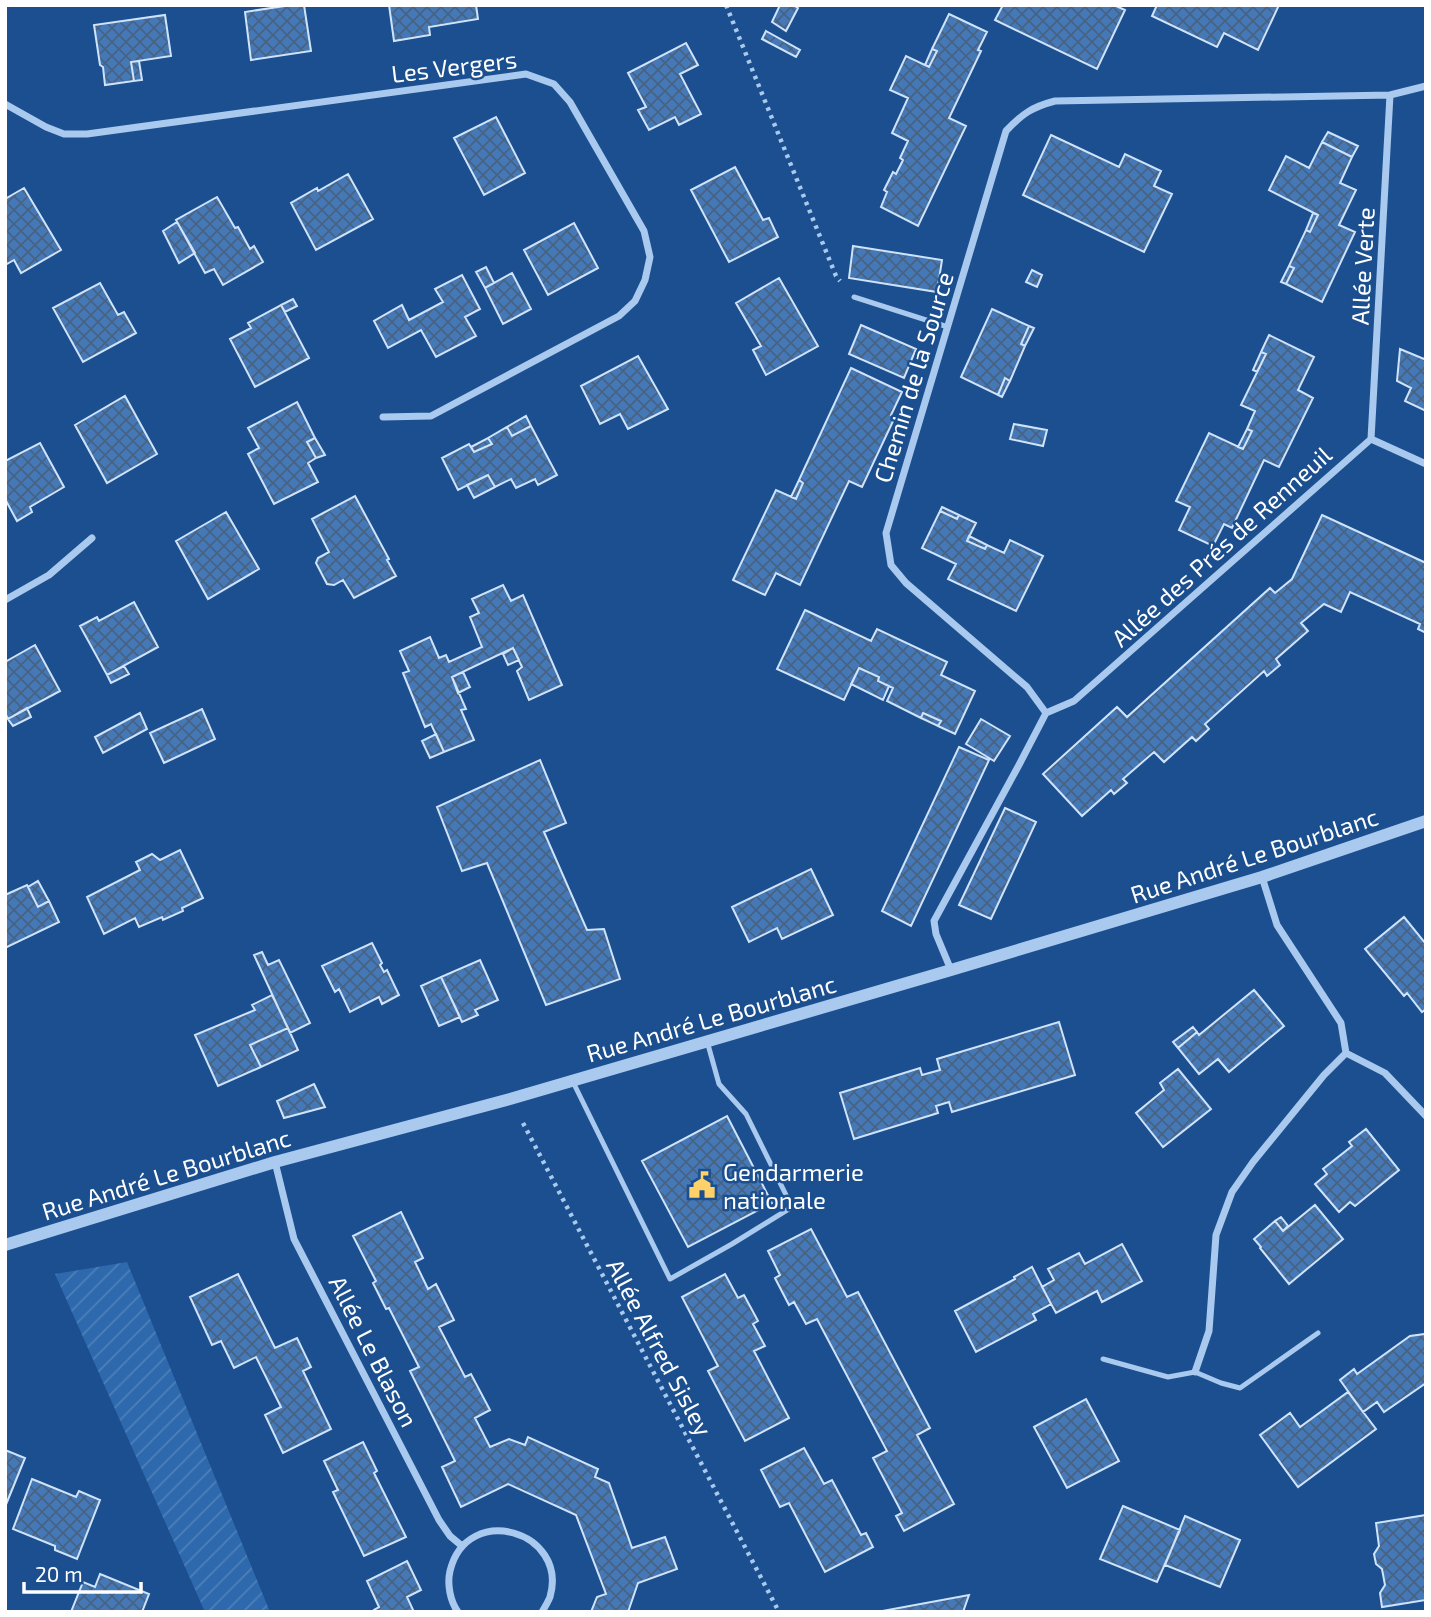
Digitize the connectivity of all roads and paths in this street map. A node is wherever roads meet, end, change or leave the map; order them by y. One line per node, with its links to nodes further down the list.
1 (726, 5): 5 (path)
2 (1426, 86): 3 (street, Chemin de la Source)
3 (1390, 95): 6 (street, Chemin de la Source); 8 (street, Allée Verte)
4 (5, 104): 7 (street, Les Vergers)
5 (854, 298): 6 (lane)
6 (947, 327): 12 (street, Chemin de la Source)
7 (383, 417)
8 (1371, 439): 9 (street); 12 (street, Allée des Prés de Renneuil)
9 (1426, 464)
10 (92, 538): 11 (street)
11 (5, 600)
12 (1046, 713): 15 (street)
13 (1426, 821): 14 (street, Rue André Le Bourblanc)
14 (1262, 877): 15 (street, Rue André Le Bourblanc); 17 (street)
15 (951, 970): 16 (street, Rue André Le Bourblanc)
16 (708, 1041): 18 (street, Rue André Le Bourblanc); 18 (lane)
17 (1346, 1053): 20 (street); 25 (street)
18 (572, 1081): 19 (street, Rue André Le Bourblanc)
19 (510, 1099): 21 (street, Rue André Le Bourblanc); 29 (path, Allée Alfred Sisley)
20 (1426, 1116)
21 (275, 1162): 22 (street, Rue André Le Bourblanc); 26 (street, Allée Le Blason)
22 (5, 1245)
23 (1318, 1333): 25 (lane)
24 (1102, 1359): 25 (lane)
25 (1195, 1372)
26 (462, 1546): 27 (street); 28 (street)
27 (458, 1612)
28 (542, 1612)
29 (779, 1612)

